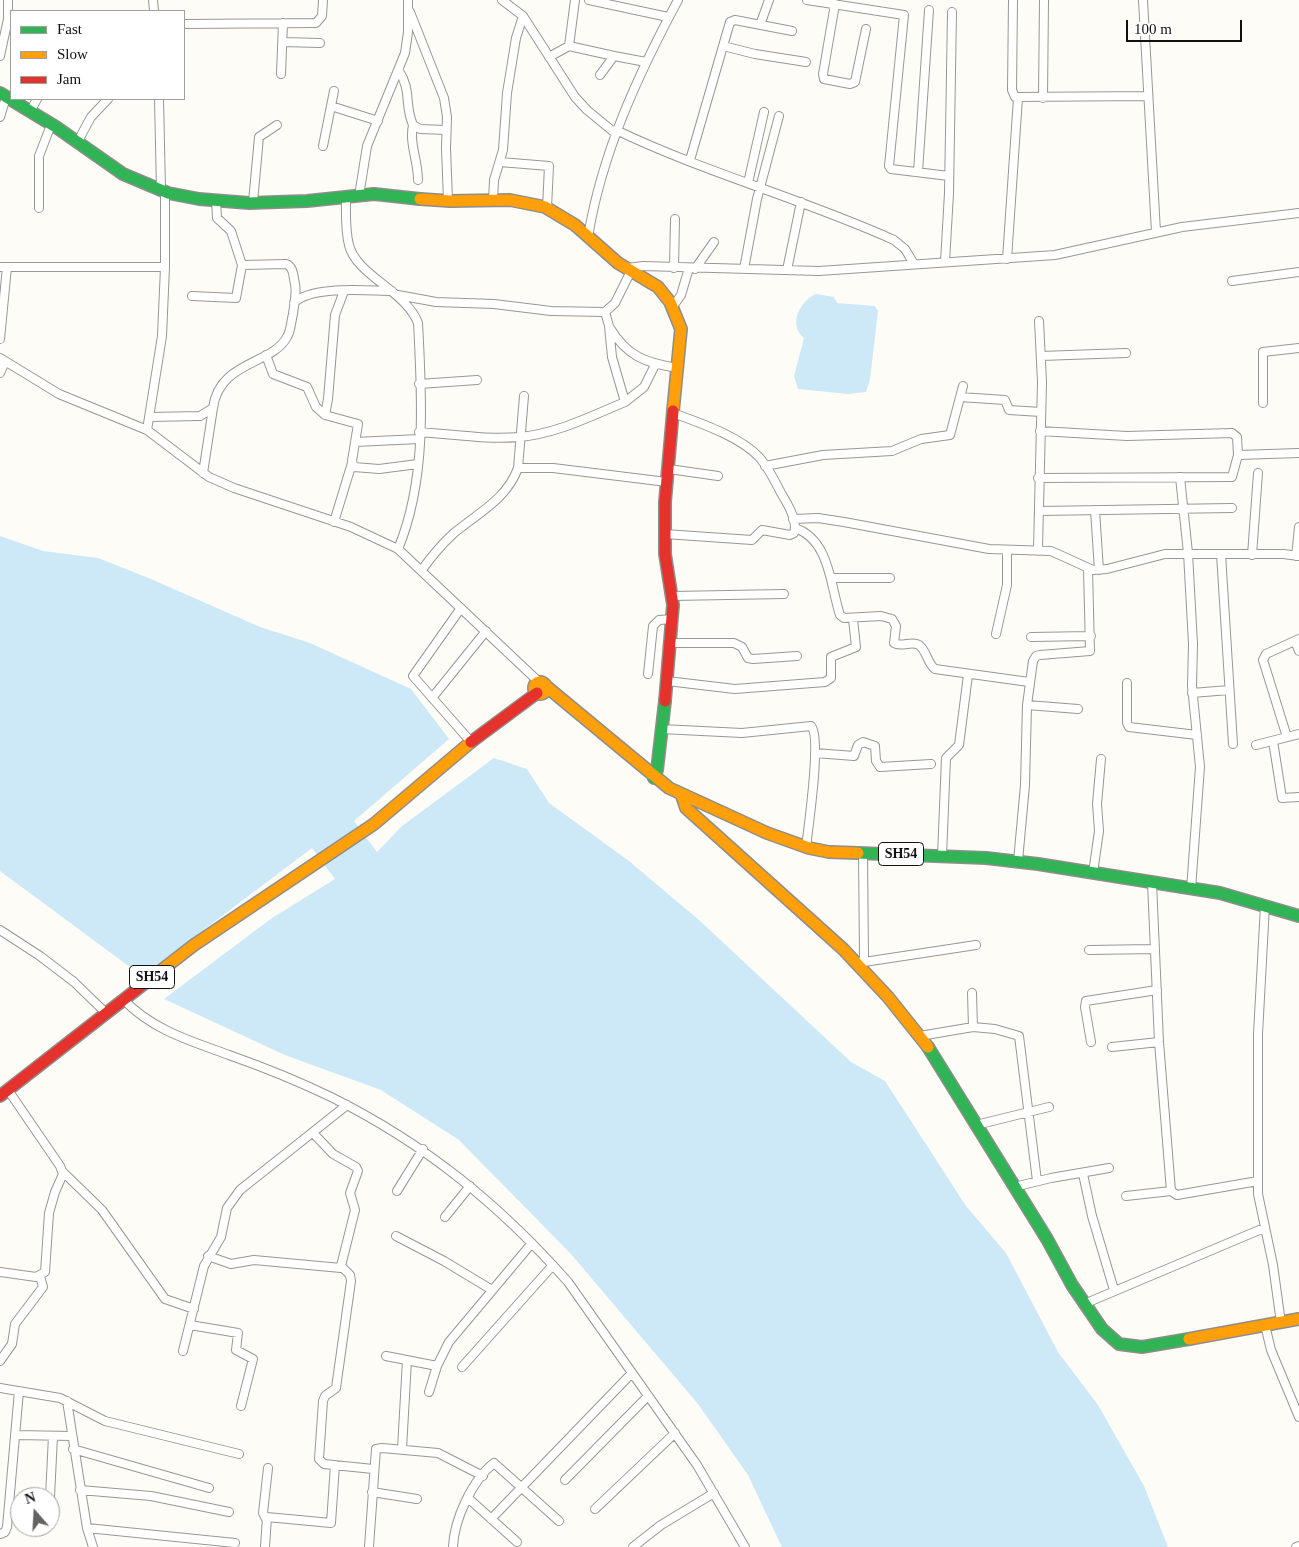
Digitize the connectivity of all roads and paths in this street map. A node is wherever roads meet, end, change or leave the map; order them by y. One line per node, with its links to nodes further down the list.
1 (8, 0): 21 (street)
2 (323, 0): 22 (street)
3 (408, 0): 16 (street)
4 (502, 0): 15 (street)
5 (517, 0): 15 (street)
6 (572, 0): 29 (street)
7 (589, 0): 20 (street)
8 (678, 0): 20 (street)
9 (769, 0): 24 (street)
10 (807, 0): 14 (street)
11 (1013, 0): 42 (street)
12 (1044, 0): 43 (street)
13 (1143, 0): 41 (street)
14 (835, 4): 25 (street); 63 (street)
15 (513, 8): 19 (street)
16 (409, 10): 36 (street); 57 (street)
17 (929, 10): 63 (street)
18 (952, 12): 64 (street)
19 (523, 16): 33 (street); 62 (street)
20 (668, 17): 34 (street)
21 (10, 20): 31 (street)
22 (283, 23): 23 (street); 27 (street)
23 (185, 24)
24 (760, 25): 26 (street); 30 (street)
25 (866, 29)
26 (792, 31)
27 (283, 42): 28 (street); 37 (street)
28 (320, 43)
29 (569, 46): 32 (street); 33 (street)
30 (723, 46): 35 (street); 61 (street)
31 (0, 56)
32 (614, 56): 34 (street); 38 (street)
33 (549, 57): 58 (street)
34 (646, 62): 58 (street)
35 (806, 62)
36 (399, 71): 53 (street); 56 (street)
37 (281, 74)
38 (600, 75)
39 (334, 91): 48 (street)
40 (3, 95): 51 (street)
41 (1148, 96): 43 (street); 80 (street)
42 (1018, 98): 43 (street); 83 (street)
43 (1043, 98)
44 (11, 100): 49 (street)
45 (36, 100): 49 (street)
46 (107, 100): 59 (street)
47 (160, 100): 68 (street)
48 (331, 106): 53 (street); 60 (street)
49 (30, 112): 54 (street)
50 (764, 112): 66 (street)
51 (0, 116)
52 (779, 116): 67 (street)
53 (378, 120): 69 (street)
54 (51, 125): 59 (street); 76 (street)
55 (277, 125): 74 (street)
56 (413, 125): 57 (street); 65 (street)
57 (446, 130): 73 (street)
58 (616, 131): 61 (street); 81 (street)
59 (77, 143): 68 (street)
60 (323, 146)
61 (690, 160): 66 (street)
62 (500, 162): 72 (street); 77 (street)
63 (918, 172): 64 (street)
64 (949, 176): 84 (street)
65 (418, 180)
66 (748, 183): 67 (street)
67 (761, 187): 75 (street); 91 (street)
68 (163, 191): 71 (street); 88 (street)
69 (359, 196): 70 (street); 73 (street)
70 (346, 198): 74 (street); 97 (street)
71 (216, 200): 74 (street); 86 (street)
72 (493, 200): 73 (street); 77 (street)
73 (448, 201)
74 (253, 202)
75 (801, 202): 85 (street); 93 (street)
76 (39, 208)
77 (547, 208): 81 (street)
78 (1299, 213): 80 (street)
79 (675, 219): 89 (street)
80 (1156, 232): 83 (street)
81 (588, 237): 92 (street)
82 (714, 242): 90 (street)
83 (1007, 259): 84 (street)
84 (945, 262): 85 (street)
85 (914, 264): 93 (street)
86 (242, 265): 98 (street); 99 (street)
87 (4, 267): 88 (street); 104 (street)
88 (165, 267): 124 (street)
89 (674, 268): 90 (street); 92 (street)
90 (692, 268): 91 (street); 100 (street)
91 (744, 269): 93 (street)
92 (629, 270): 100 (street); 101 (street)
93 (787, 270)
94 (1299, 272): 95 (street)
95 (1232, 281)
96 (344, 291): 97 (street); 99 (street); 123 (street)
97 (395, 293): 101 (street); 114 (street)
98 (192, 296)
99 (294, 303): 107 (street)
100 (674, 306): 111 (street)
101 (604, 312): 103 (street)
102 (1039, 320): 108 (street)
103 (609, 326): 110 (street); 118 (street)
104 (0, 339)
105 (1299, 348): 119 (street)
106 (1126, 352): 108 (street)
107 (266, 355): 120 (street); 123 (street)
108 (1041, 356): 121 (street)
109 (2, 360): 112 (street); 125 (street)
110 (655, 365): 111 (street); 118 (street)
111 (678, 368): 122 (street)
112 (0, 373)
113 (477, 380): 114 (street)
114 (419, 384): 127 (street)
115 (963, 386): 117 (street)
116 (524, 396): 128 (street)
117 (960, 398): 121 (street); 134 (street)
118 (625, 402): 128 (street)
119 (1263, 403)
120 (213, 408): 124 (street); 137 (street)
121 (1041, 412): 126 (street)
122 (674, 413): 134 (street); 136 (street)
123 (324, 415): 129 (street)
124 (149, 418): 125 (street)
125 (147, 430): 137 (street)
126 (1040, 432): 131 (street); 141 (street)
127 (419, 436): 128 (street); 129 (street); 133 (street)
128 (519, 437): 135 (street)
129 (355, 442): 132 (street)
130 (1299, 453): 131 (street)
131 (1238, 454): 140 (street)
132 (352, 463): 133 (street); 148 (street)
133 (418, 464): 152 (street)
134 (765, 466): 147 (street)
135 (518, 468): 142 (street); 160 (street)
136 (669, 469): 139 (street); 142 (street)
137 (203, 472): 148 (street)
138 (1258, 473): 157 (street)
139 (718, 476)
140 (1180, 477): 141 (street); 144 (street)
141 (1038, 478): 146 (street)
142 (667, 482): 151 (street)
143 (1232, 508): 144 (street)
144 (1185, 509): 145 (street); 155 (street)
145 (1094, 510): 146 (street); 161 (street)
146 (1039, 511): 153 (street)
147 (793, 519): 150 (street); 154 (street)
148 (334, 522): 152 (street)
149 (1299, 527): 158 (street)
150 (795, 528): 151 (street); 162 (street)
151 (665, 534): 165 (street)
152 (398, 549): 160 (street)
153 (1038, 550): 154 (street); 159 (street)
154 (1007, 551): 170 (street)
155 (1188, 553): 156 (street); 161 (street); 184 (street)
156 (1221, 554): 157 (street); 183 (street)
157 (1252, 555): 158 (street)
158 (1298, 556)
159 (1088, 568): 161 (street); 171 (street)
160 (421, 570): 166 (street)
161 (1099, 570)
162 (831, 578): 163 (street); 168 (street)
163 (890, 578)
164 (784, 594): 165 (street)
165 (672, 596): 167 (street)
166 (461, 608): 169 (street); 185 (street)
167 (673, 619): 174 (street); 177 (street)
168 (853, 619): 178 (street); 179 (street)
169 (486, 631): 182 (street); 185 (street)
170 (996, 634)
171 (1091, 636): 172 (street); 180 (street)
172 (1031, 637)
173 (1297, 640): 175 (street); 191 (street)
174 (671, 643): 176 (street); 179 (street)
175 (1299, 651)
176 (796, 656)
177 (648, 674)
178 (968, 675): 180 (street); 204 (street)
179 (668, 681): 188 (street)
180 (1029, 682): 186 (street)
181 (1128, 683): 190 (street)
182 (541, 688): 193 (street, SH54); 199 (street, SH54)
183 (1229, 690): 184 (street); 194 (street)
184 (1192, 693): 190 (street)
185 (432, 698): 193 (street)
186 (1027, 705): 187 (street); 205 (street)
187 (1078, 709)
188 (661, 729): 196 (street); 199 (street)
189 (1299, 734): 191 (street)
190 (1197, 735): 208 (street)
191 (1287, 737): 192 (street)
192 (1273, 741): 195 (street); 201 (street)
193 (471, 742): 218 (street, SH54)
194 (1233, 744)
195 (1256, 745)
196 (815, 753): 198 (street); 202 (street)
197 (1101, 759): 206 (street)
198 (931, 764)
199 (654, 778): 200 (street, SH54)
200 (682, 796): 202 (street, SH54); 215 (street)
201 (1299, 797)
202 (806, 848): 203 (street, SH54)
203 (863, 854): 204 (street, SH54); 215 (street)
204 (942, 856): 205 (street, SH54)
205 (1018, 861): 206 (street, SH54)
206 (1093, 873): 207 (street, SH54)
207 (1152, 883): 208 (street, SH54); 213 (street)
208 (1190, 888): 209 (street, SH54)
209 (1265, 905): 210 (street, SH54); 236 (street)
210 (1299, 916)
211 (0, 930): 219 (street)
212 (976, 945): 215 (street)
213 (1154, 949): 214 (street); 216 (street)
214 (1089, 950)
215 (862, 965): 221 (street)
216 (1157, 990): 222 (street); 223 (street)
217 (972, 993): 220 (street)
218 (124, 999): 219 (street, SH54); 226 (street)
219 (106, 1013): 225 (street, SH54)
220 (973, 1027): 221 (street); 228 (street)
221 (920, 1036): 229 (street)
222 (1090, 1042)
223 (1159, 1042): 224 (street); 240 (street)
224 (1112, 1047)
225 (4, 1093): 233 (street)
226 (346, 1105): 230 (street); 231 (street)
227 (1049, 1107): 228 (street)
228 (1027, 1112): 229 (street); 235 (street)
229 (976, 1125): 238 (street)
230 (312, 1133): 246 (street); 248 (street)
231 (423, 1149): 237 (street); 239 (street)
232 (1109, 1168): 234 (street)
233 (63, 1172): 250 (street); 254 (street)
234 (1084, 1174): 235 (street); 252 (street)
235 (1037, 1181): 238 (street)
236 (1258, 1181): 240 (street); 243 (street)
237 (470, 1186): 242 (street); 245 (street)
238 (1014, 1187): 253 (street)
239 (397, 1191)
240 (1171, 1191): 241 (street)
241 (1126, 1196)
242 (445, 1217)
243 (1264, 1228): 252 (street); 256 (street)
244 (396, 1236): 251 (street)
245 (532, 1243): 247 (street); 251 (street)
246 (208, 1256): 248 (street); 254 (street)
247 (553, 1265): 264 (street); 265 (street)
248 (341, 1268): 280 (street)
249 (0, 1272): 250 (street)
250 (40, 1276): 262 (street)
251 (492, 1290): 263 (street)
252 (1114, 1290): 253 (street)
253 (1084, 1304): 258 (street)
254 (194, 1309): 257 (street)
255 (1299, 1319): 256 (street)
256 (1281, 1323): 258 (street)
257 (190, 1325): 259 (street); 271 (street)
258 (1265, 1325): 272 (street)
259 (183, 1351)
260 (386, 1356): 261 (street)
261 (407, 1360): 263 (street); 278 (street)
262 (0, 1361)
263 (437, 1366): 268 (street)
264 (462, 1367)
265 (632, 1373): 269 (street); 286 (street)
266 (0, 1388): 267 (street)
267 (19, 1391): 270 (street); 274 (street)
268 (429, 1392)
269 (648, 1396): 273 (street); 284 (street)
270 (67, 1401): 276 (street); 279 (street)
271 (241, 1406)
272 (1299, 1416)
273 (675, 1433): 290 (street); 293 (street)
274 (15, 1435): 275 (street); 299 (street)
275 (53, 1436): 276 (street); 285 (street)
276 (72, 1436): 277 (street)
277 (73, 1449): 287 (street); 288 (street)
278 (402, 1449): 282 (street); 283 (street)
279 (240, 1454)
280 (336, 1465): 282 (street); 295 (street)
281 (268, 1468): 295 (street)
282 (374, 1469): 289 (street)
283 (482, 1476): 286 (street); 292 (street)
284 (565, 1480)
285 (50, 1487)
286 (522, 1487): 296 (street); 297 (street)
287 (209, 1488)
288 (80, 1490): 294 (street); 298 (street)
289 (372, 1492): 291 (street); 304 (street)
290 (714, 1493): 306 (street); 307 (street)
291 (417, 1498)
292 (468, 1498): 296 (street); 305 (street)
293 (595, 1509)
294 (229, 1512)
295 (266, 1519): 303 (street)
296 (491, 1519): 300 (street)
297 (559, 1521)
298 (87, 1528): 301 (street); 302 (street)
299 (0, 1534)
300 (517, 1542)
301 (235, 1543)
302 (93, 1547)
303 (265, 1547)
304 (369, 1547)
305 (453, 1547)
306 (632, 1547)
307 (745, 1547)

